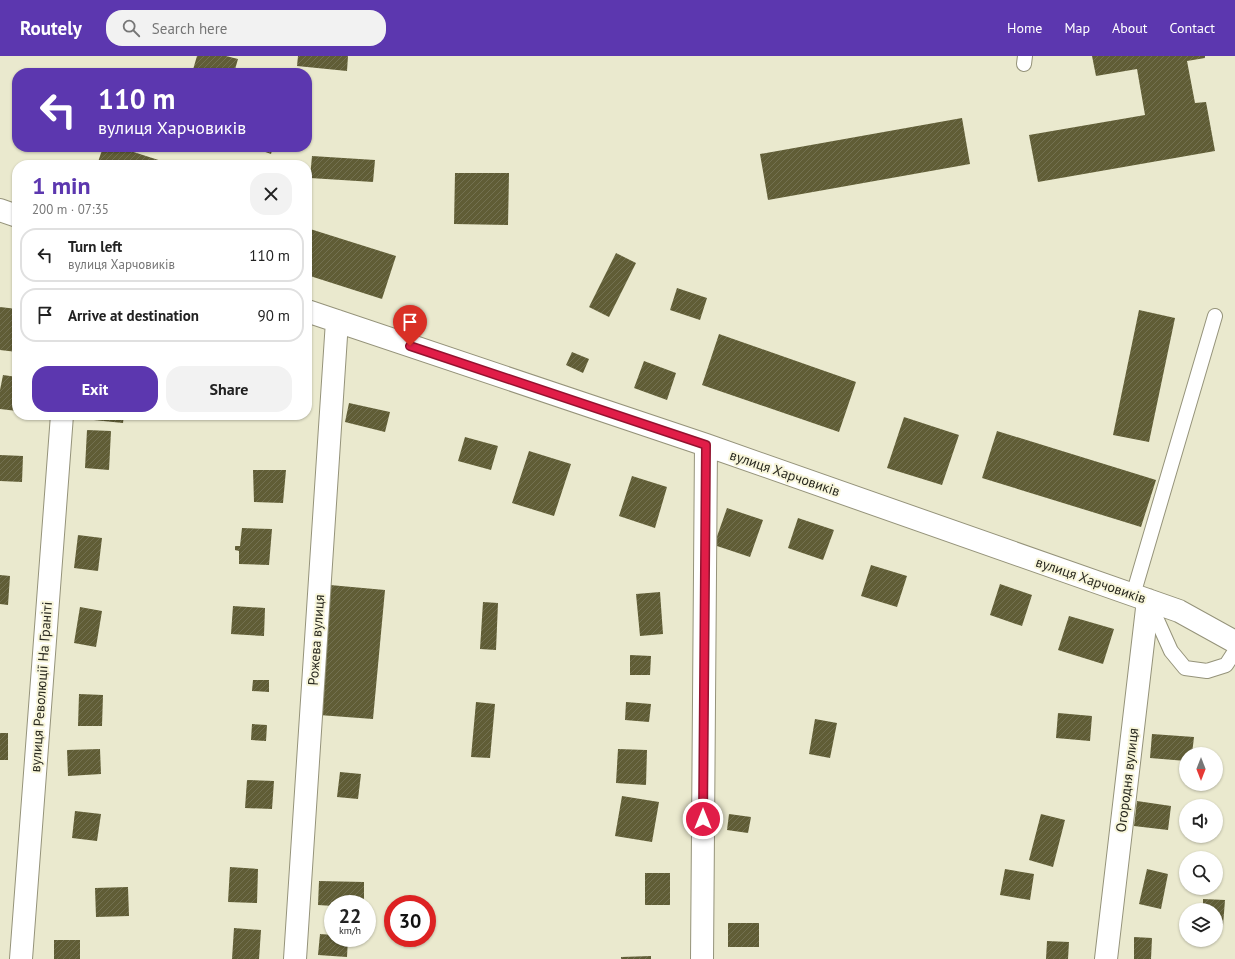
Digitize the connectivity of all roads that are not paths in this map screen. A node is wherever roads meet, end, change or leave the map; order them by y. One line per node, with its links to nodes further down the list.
1 (0, 210): 2 (street)
2 (12, 214)
3 (312, 313): 5 (street, вулиця Харчовиків)
4 (1215, 316): 8 (lane)
5 (337, 321): 7 (street, вулиця Харчовиків); 12 (street, Рожева вулиця)
6 (62, 420): 11 (street, вулиця Революції На Граніті)
7 (706, 445): 8 (street, вулиця Харчовиків); 13 (street)
8 (1140, 597): 9 (street, вулиця Харчовиків); 10 (lane); 14 (street, Огородня вулиця)
9 (1235, 642)
10 (1235, 651)
11 (21, 959)
12 (295, 959)
13 (702, 959)
14 (1106, 959)

